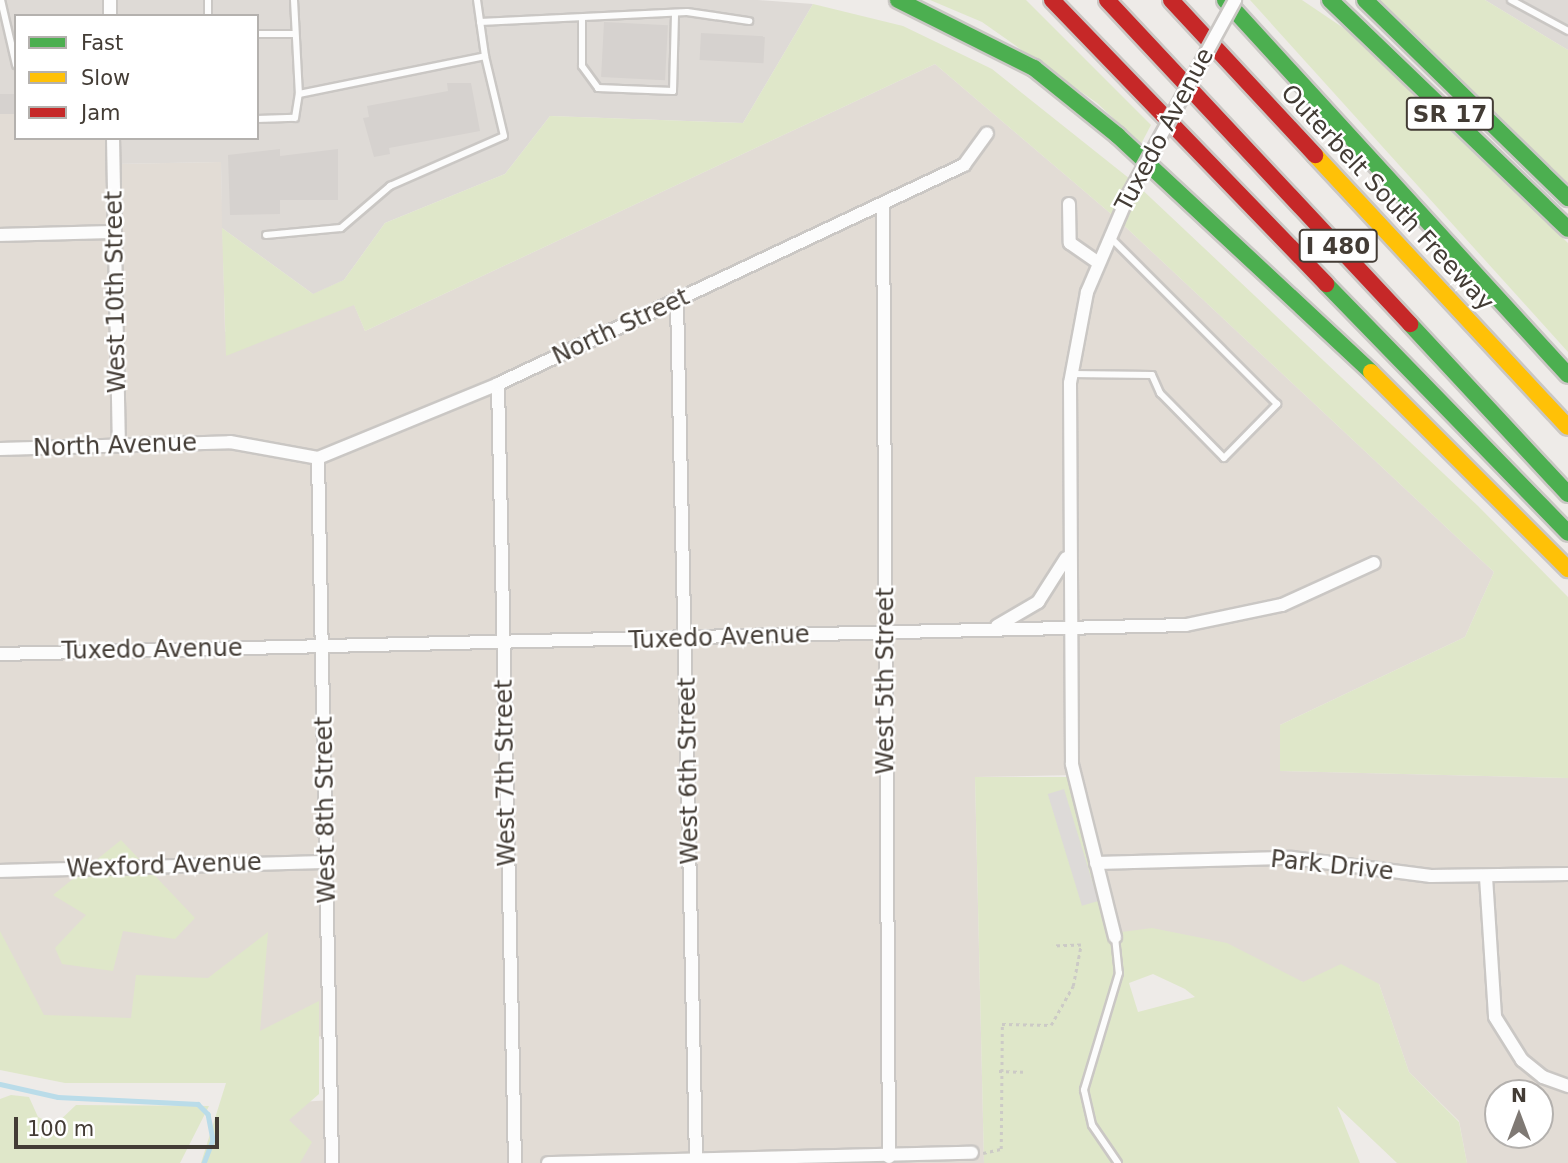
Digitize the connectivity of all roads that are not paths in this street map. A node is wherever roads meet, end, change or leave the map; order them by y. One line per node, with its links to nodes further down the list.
1 (1, 0): 20 (lane)
2 (294, 0): 19 (lane)
3 (477, 0): 16 (lane)
4 (898, 0): 47 (main road)
5 (1052, 0): 44 (main road)
6 (1107, 0): 43 (main road, I 480)
7 (1171, 0): 39 (main road, Outerbelt South Freeway / I 480)
8 (1225, 0): 37 (main road)
9 (1235, 0): 33 (street, Tuxedo Avenue, bridge)
10 (1330, 0): 29 (main road, SR 17)
11 (1365, 0): 26 (main road, SR 17)
12 (1511, 0): 17 (lane)
13 (675, 14): 14 (lane); 14 (lane); 15 (lane)
14 (582, 19): 16 (lane)
15 (749, 21)
16 (480, 22): 21 (lane)
17 (1568, 31)
18 (259, 34): 19 (lane)
19 (294, 34): 22 (lane)
20 (14, 56)
21 (485, 56): 22 (lane); 32 (lane)
22 (299, 94): 23 (lane)
23 (259, 119)
24 (987, 133): 27 (street, North Street)
25 (113, 140): 30 (street, West 10th Street)
26 (1568, 198)
27 (883, 204): 35 (street, North Street); 50 (street, West 5th Street)
28 (1069, 204): 34 (street)
29 (1568, 229)
30 (115, 232): 31 (street); 40 (street, West 10th Street)
31 (0, 235)
32 (266, 235)
33 (1109, 237): 34 (street, Tuxedo Avenue); 36 (lane)
34 (1097, 262): 36 (street, Tuxedo Avenue)
35 (677, 302): 38 (street, North Street); 51 (street, West 6th Street)
36 (1072, 374): 45 (street, Tuxedo Avenue)
37 (1568, 374)
38 (498, 384): 42 (street, North Street); 52 (street, West 7th Street)
39 (1568, 427)
40 (119, 446): 41 (street, North Avenue); 42 (street, North Avenue)
41 (0, 449)
42 (318, 458): 53 (street, West 8th Street)
43 (1568, 494)
44 (1568, 533)
45 (1069, 541): 48 (street, Tuxedo Avenue); 49 (street)
46 (1374, 563): 48 (street)
47 (1568, 569)
48 (1069, 627): 49 (street, Tuxedo Avenue); 56 (street)
49 (979, 630): 50 (street, Tuxedo Avenue)
50 (886, 633): 51 (street, Tuxedo Avenue); 63 (street, West 5th Street)
51 (687, 640): 52 (street, Tuxedo Avenue); 62 (street, West 6th Street)
52 (503, 642): 53 (street, Tuxedo Avenue); 66 (street, West 7th Street)
53 (322, 646): 54 (street, Tuxedo Avenue); 55 (street, West 8th Street)
54 (0, 654)
55 (327, 862): 57 (street, Wexford Avenue); 65 (street, West 8th Street)
56 (1096, 863): 59 (street, Park Drive); 60 (street)
57 (0, 871)
58 (1568, 874): 59 (street, Park Drive)
59 (1486, 877): 61 (street)
60 (1115, 937): 68 (lane)
61 (1568, 1086)
62 (696, 1157): 63 (street); 67 (street)
63 (889, 1157): 64 (street)
64 (975, 1158)
65 (332, 1163)
66 (515, 1163)
67 (548, 1163)
68 (1118, 1163)

